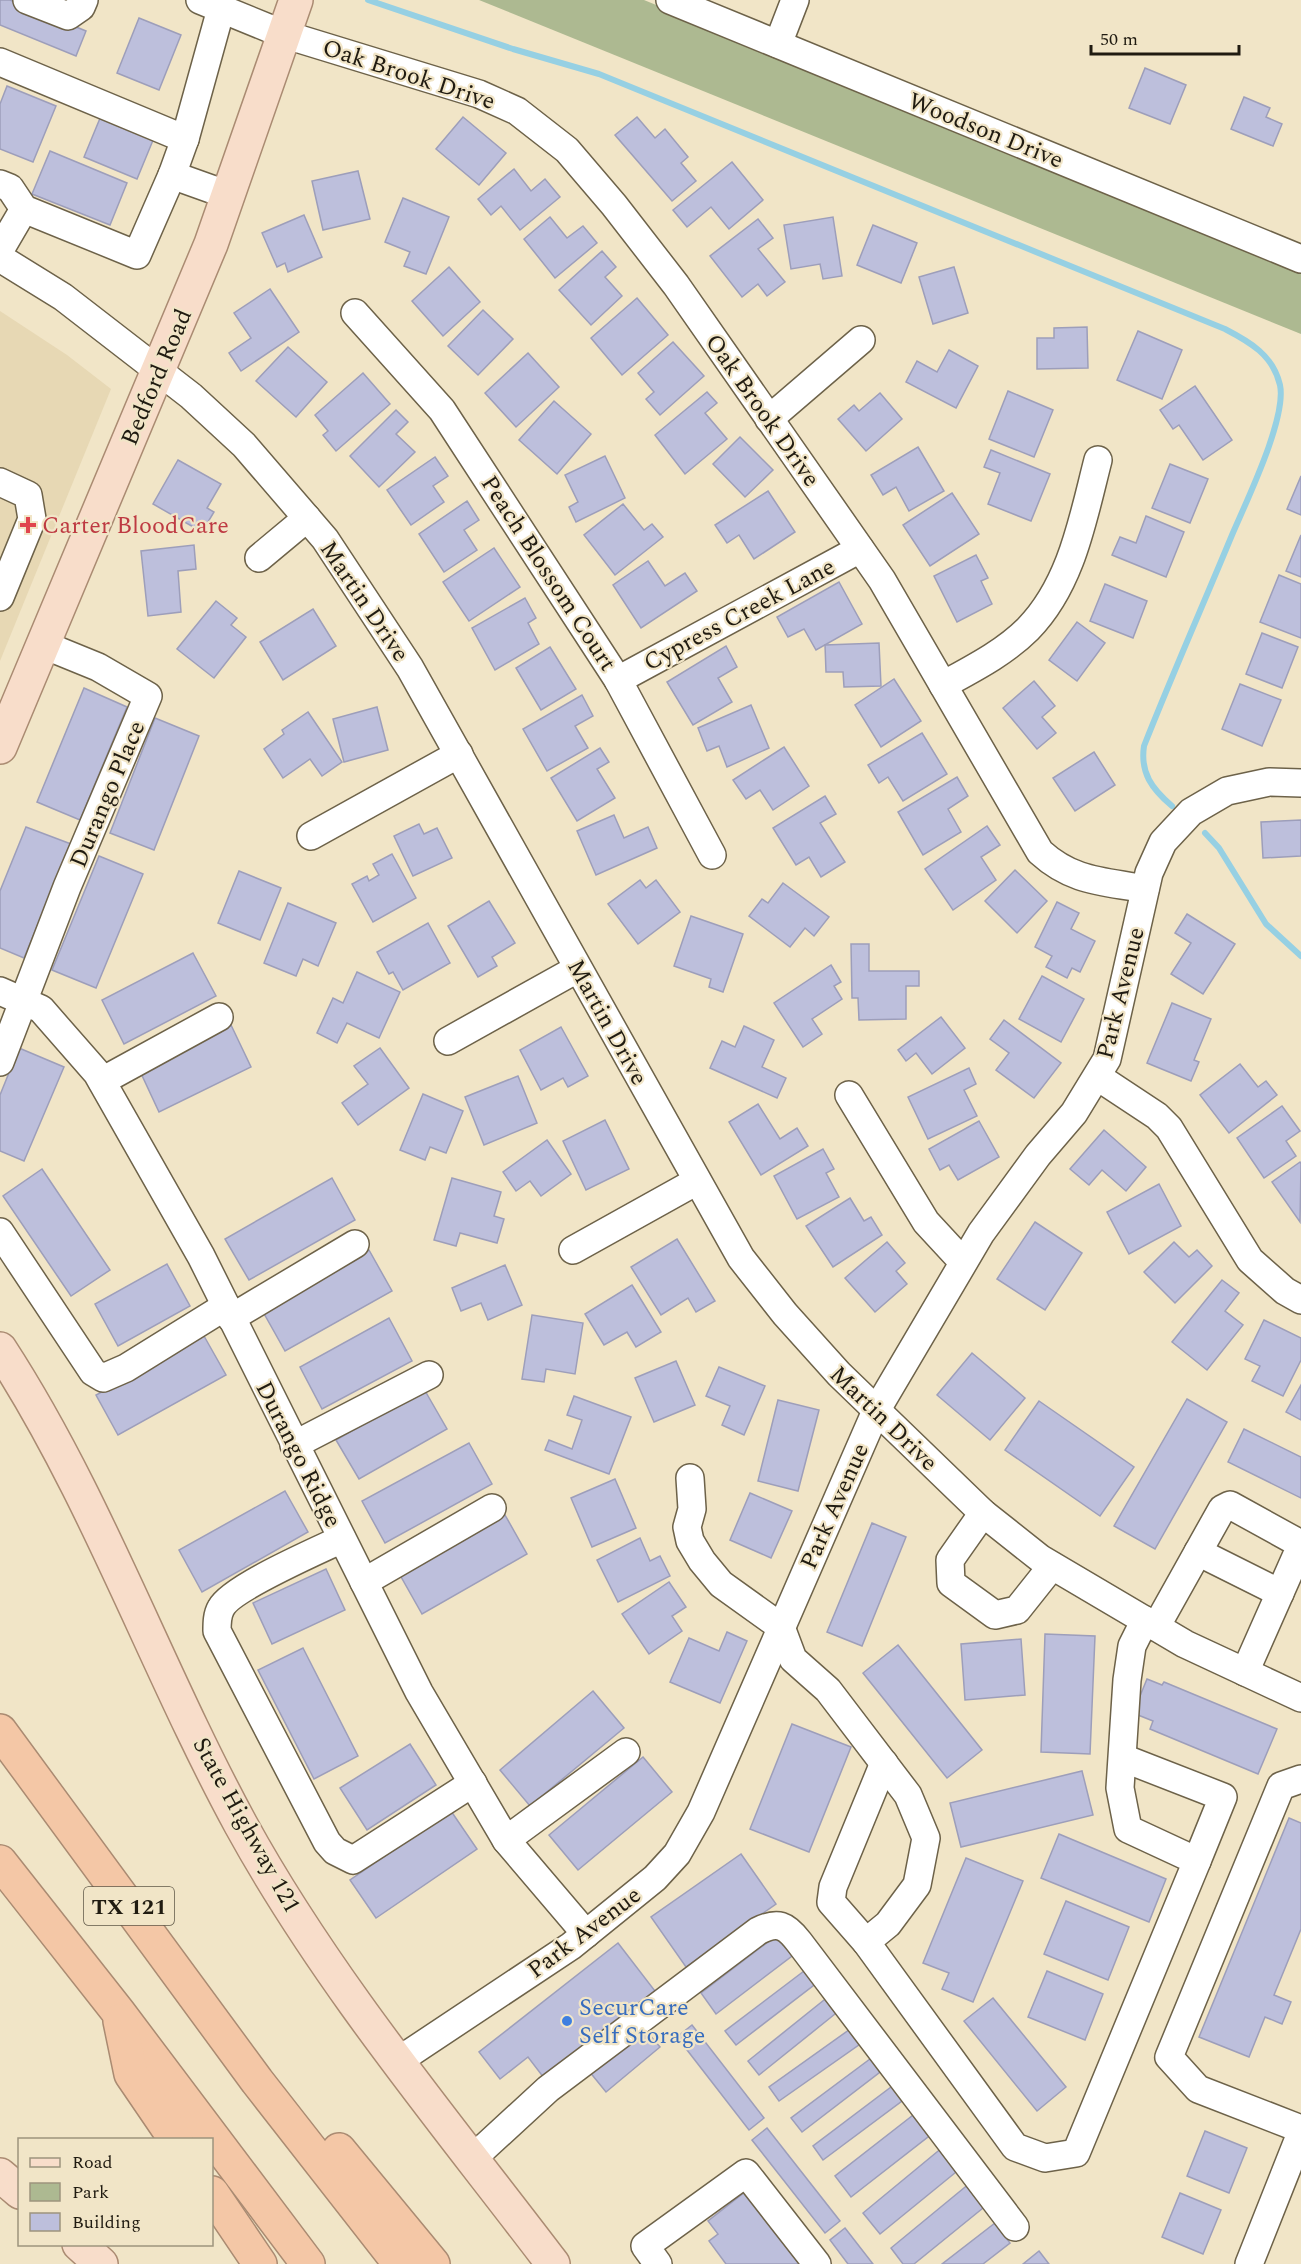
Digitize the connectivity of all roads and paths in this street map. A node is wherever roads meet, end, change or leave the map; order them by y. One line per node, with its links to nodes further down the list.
1 (27, 0): 2 (street)
2 (84, 0)
3 (296, 0): 7 (main road, Bedford Road)
4 (795, 0): 8 (street)
5 (674, 1): 8 (street, Woodson Drive)
6 (211, 5): 7 (street, Oak Brook Drive); 10 (street)
7 (283, 34): 13 (main road, Bedford Road); 21 (street, Oak Brook Drive)
8 (778, 44): 17 (street, Woodson Drive)
9 (0, 62): 10 (street)
10 (185, 139): 11 (street)
11 (172, 175): 13 (street); 14 (street)
12 (0, 184): 14 (street)
13 (228, 195): 20 (main road, Bedford Road)
14 (24, 209): 15 (street)
15 (0, 250)
16 (0, 258): 20 (street, Martin Drive)
17 (1301, 259)
18 (355, 313): 29 (street, Peach Blossom Court)
19 (861, 339): 21 (street)
20 (159, 369): 24 (street, Martin Drive); 28 (main road, Bedford Road)
21 (769, 419): 25 (street, Oak Brook Drive)
22 (1098, 460): 30 (street)
23 (0, 482): 27 (street)
24 (308, 518): 26 (street); 32 (street, Martin Drive)
25 (860, 549): 29 (street, Cypress Creek Lane); 30 (street, Oak Brook Drive)
26 (259, 558)
27 (0, 597)
28 (44, 645): 31 (main road, Bedford Road); 38 (street, Durango Place)
29 (618, 680): 35 (street, Peach Blossom Court)
30 (943, 686): 36 (street, Oak Brook Drive)
31 (0, 747)
32 (459, 754): 34 (street); 37 (street, Martin Drive)
33 (1299, 777): 36 (street, Park Avenue)
34 (311, 836)
35 (712, 855)
36 (1145, 889): 42 (street, Park Avenue)
37 (577, 969): 40 (street); 45 (street, Martin Drive)
38 (12, 996): 41 (street); 43 (street, Durango Ridge)
39 (219, 1017): 43 (street)
40 (448, 1041)
41 (0, 1062)
42 (1098, 1077): 49 (street, Park Avenue); 50 (street)
43 (102, 1081): 51 (street, Durango Ridge)
44 (849, 1095): 49 (street)
45 (697, 1181): 48 (street); 54 (street, Martin Drive)
46 (0, 1232): 51 (street)
47 (355, 1244): 51 (street)
48 (573, 1250)
49 (963, 1262): 54 (street, Park Avenue)
50 (1301, 1300)
51 (228, 1312): 55 (street, Durango Ridge)
52 (0, 1349): 80 (main road, State Highway 121)
53 (429, 1375): 55 (street)
54 (876, 1411): 58 (street, Martin Drive); 65 (street, Park Avenue)
55 (294, 1445): 59 (street, Durango Ridge)
56 (690, 1478): 65 (street)
57 (492, 1508): 62 (street)
58 (983, 1513): 61 (street, Martin Drive); 61 (street)
59 (342, 1539): 62 (street, Durango Ridge); 73 (street)
60 (1198, 1552): 63 (street); 63 (street); 64 (street)
61 (1053, 1566): 64 (street, Martin Drive)
62 (364, 1582): 73 (street, Durango Ridge)
63 (1280, 1593): 66 (street)
64 (1150, 1624): 66 (street, Martin Drive); 70 (street)
65 (781, 1628): 71 (street); 77 (street, Park Avenue)
66 (1245, 1672): 67 (street, Martin Drive)
67 (1301, 1698)
68 (0, 1731): 81 (highway, TX 121)
69 (626, 1752): 74 (street)
70 (1123, 1758): 75 (street); 75 (street)
71 (884, 1764): 78 (street); 78 (street)
72 (1301, 1779): 82 (street)
73 (473, 1783): 74 (street, Durango Ridge)
74 (506, 1840): 77 (street, Durango Ridge)
75 (1197, 1861): 78 (street)
76 (0, 1862): 79 (highway, TX 121)
77 (586, 1934): 80 (street, Park Avenue)
78 (866, 1942)
79 (119, 2013): 84 (highway); 93 (highway, TX 121)
80 (398, 2061): 85 (main road, State Highway 121)
81 (257, 2081): 94 (highway, TX 121); 95 (highway)
82 (1301, 2128)
83 (1301, 2133): 99 (street)
84 (175, 2138)
85 (473, 2158): 89 (street); 96 (main road, State Highway 121)
86 (0, 2175): 87 (main road)
87 (18, 2190)
88 (213, 2194): 92 (highway)
89 (1015, 2227)
90 (81, 2246): 91 (main road)
91 (101, 2264)
92 (260, 2264)
93 (308, 2264)
94 (400, 2264)
95 (433, 2264)
96 (553, 2264)
97 (659, 2264): 98 (street)
98 (817, 2264)
99 (1249, 2264)

